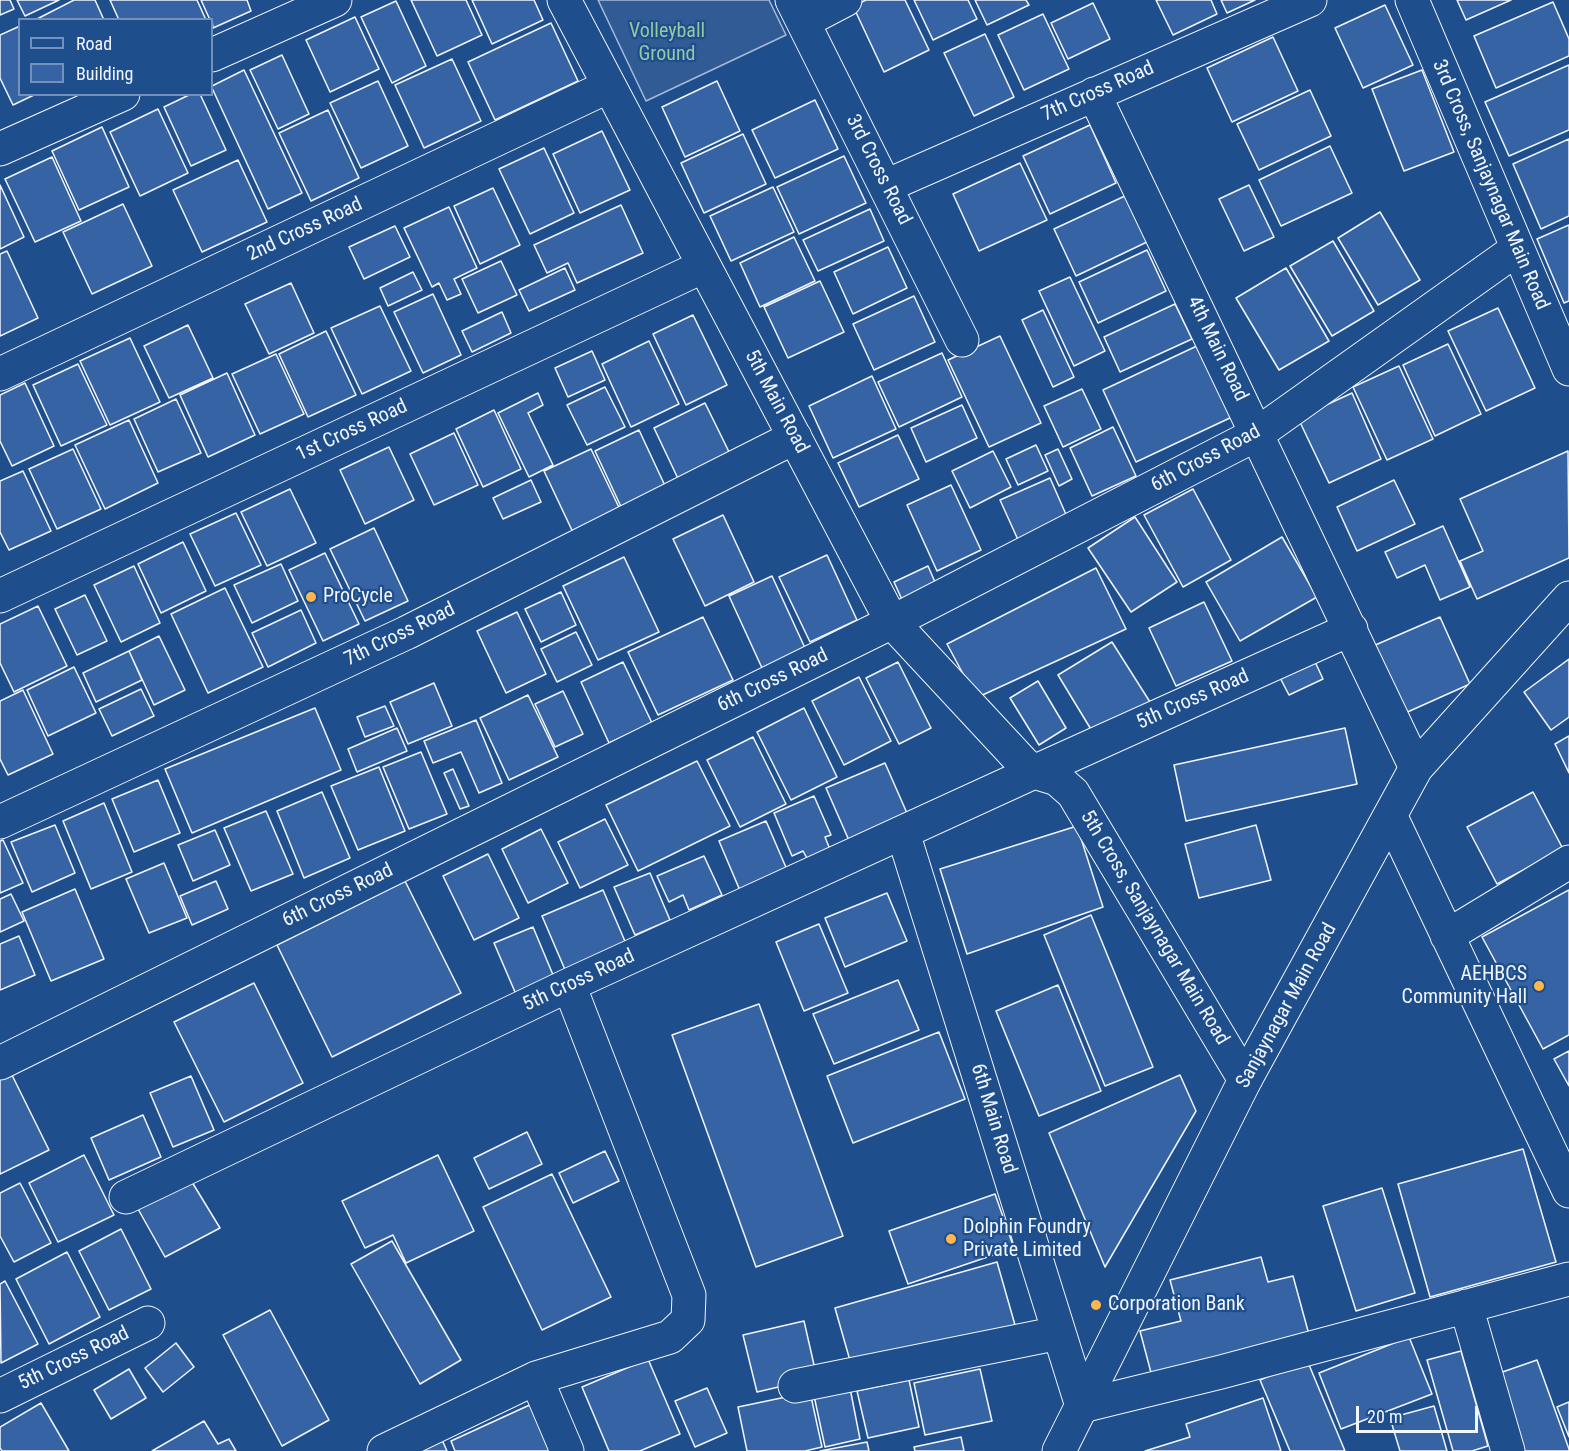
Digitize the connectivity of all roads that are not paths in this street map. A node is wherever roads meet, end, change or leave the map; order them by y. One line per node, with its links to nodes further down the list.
1 (335, 0): 7 (street)
2 (564, 0): 8 (street, 5th Main Road)
3 (845, 0): 6 (street)
4 (1310, 0): 9 (street, 7th Cross Road)
5 (1412, 0): 13 (street, 3rd Cross, Sanjaynagar Main Road)
6 (798, 11): 12 (street, 3rd Cross Road)
7 (213, 55)
8 (609, 86): 14 (street, 5th Main Road); 17 (street, 2nd Cross Road)
9 (1094, 94): 12 (street, 7th Cross Road); 18 (street, 4th Main Road)
10 (119, 96): 11 (street)
11 (0, 149)
12 (886, 186): 15 (street, 3rd Cross Road)
13 (1518, 249): 16 (street, 3rd Cross, Sanjaynagar Main Road); 18 (street, 6th Cross Road)
14 (704, 266): 19 (street, 5th Main Road); 20 (street, 1st Cross Road)
15 (962, 340)
16 (1569, 369)
17 (0, 374)
18 (1257, 434): 22 (street, 6th Cross Road); 23 (street, 4th Main Road)
19 (795, 437): 22 (street, 5th Main Road); 27 (street, 7th Cross Road)
20 (0, 596)
21 (1569, 598): 24 (street, Sanjaynagar Main Road)
22 (892, 622): 25 (street, 5th Main Road); 32 (street, 6th Cross Road)
23 (1351, 629): 24 (street, 4th Main Road); 25 (street, 5th Cross Road)
24 (1416, 768): 26 (street, Sanjaynagar Main Road)
25 (1046, 775): 28 (street, 5th Cross Road); 33 (street, 5th Cross, Sanjaynagar Main Road)
26 (1391, 817): 30 (street); 33 (street, Sanjaynagar Main Road)
27 (0, 822)
28 (903, 832): 31 (street, 5th Cross Road); 39 (street, 6th Main Road)
29 (1569, 862): 30 (street)
30 (1447, 936): 34 (street)
31 (569, 985): 35 (street, 5th Cross Road); 40 (street)
32 (0, 1063)
33 (1245, 1080): 43 (street, Sanjaynagar Main Road)
34 (1569, 1191)
35 (126, 1197)
36 (1569, 1279): 37 (street)
37 (1466, 1306): 43 (street); 47 (street)
38 (148, 1323): 42 (street, 5th Cross Road)
39 (1059, 1333): 41 (street); 43 (street, 6th Main Road)
40 (536, 1378): 44 (street); 45 (street)
41 (795, 1386)
42 (0, 1396)
43 (1082, 1406): 46 (street, Sanjaynagar Main Road)
44 (384, 1451)
45 (567, 1451)
46 (1059, 1451)
47 (1508, 1451)

